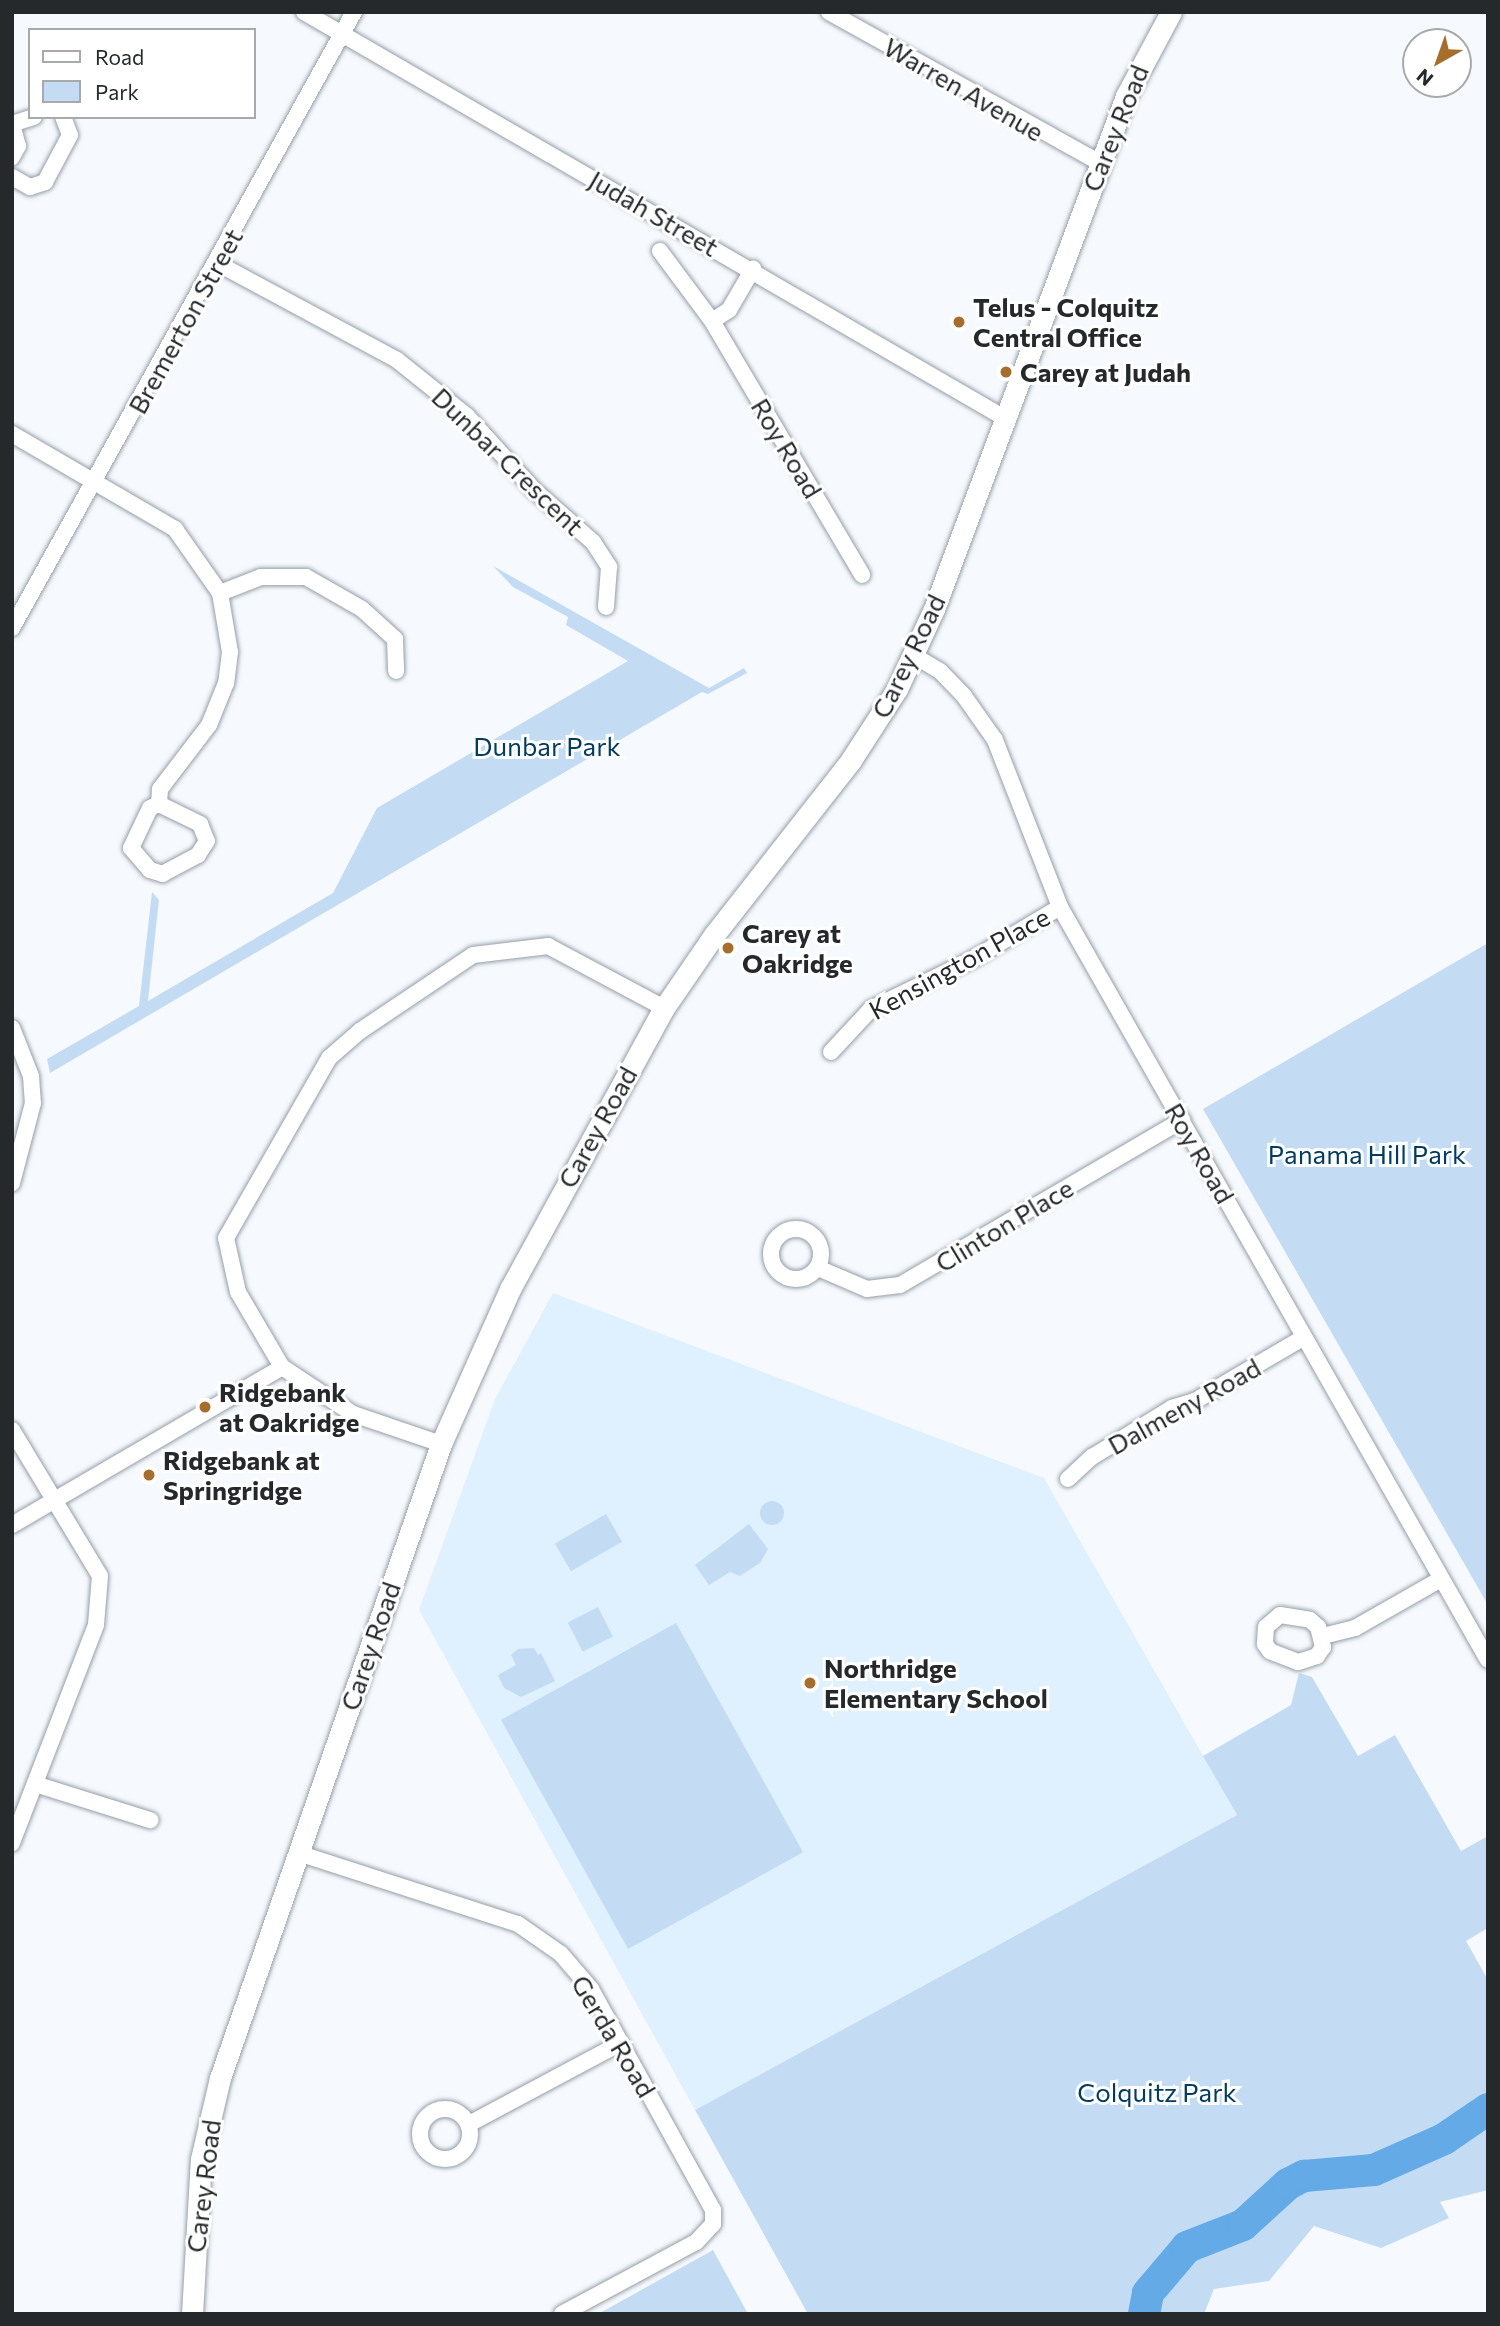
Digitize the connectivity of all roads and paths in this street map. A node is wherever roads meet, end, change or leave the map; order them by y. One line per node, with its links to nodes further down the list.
1 (304, 12): 5 (street, Judah Street)
2 (354, 12): 5 (street, Bremerton Street)
3 (829, 12): 9 (street, Warren Avenue)
4 (1171, 12): 9 (street, Carey Road)
5 (342, 34): 12 (street, Bremerton Street); 13 (street, Judah Street)
6 (64, 119): 10 (street)
7 (12, 124): 8 (street)
8 (12, 157)
9 (1100, 163): 15 (street, Carey Road)
10 (12, 177)
11 (660, 251): 14 (street, Roy Road)
12 (217, 264): 17 (street, Bremerton Street); 20 (street, Dunbar Crescent)
13 (752, 269): 14 (street); 15 (street, Judah Street)
14 (712, 321): 18 (street, Roy Road)
15 (1003, 416): 22 (street, Carey Road)
16 (12, 434): 17 (street)
17 (97, 481): 19 (street); 21 (street, Bremerton Street)
18 (862, 575)
19 (220, 593): 23 (street); 24 (street)
20 (606, 607)
21 (12, 628)
22 (913, 655): 25 (street, Roy Road); 26 (street, Carey Road)
23 (397, 671)
24 (159, 804): 24 (street)
25 (1060, 907): 28 (street, Kensington Place); 29 (street, Roy Road)
26 (664, 1008): 33 (street); 35 (street, Carey Road)
27 (12, 1028): 30 (street)
28 (831, 1052)
29 (1182, 1120): 31 (street, Clinton Place); 32 (street, Roy Road)
30 (12, 1183)
31 (818, 1268)
32 (1303, 1338): 36 (street, Dalmeny Road); 39 (street, Roy Road)
33 (282, 1367): 35 (street); 37 (street)
34 (12, 1430): 37 (street)
35 (441, 1444): 45 (street, Carey Road)
36 (1068, 1479)
37 (55, 1500): 38 (street); 42 (street)
38 (12, 1525)
39 (1441, 1579): 40 (street); 41 (street, Roy Road)
40 (1323, 1636)
41 (1488, 1660)
42 (35, 1784): 43 (street); 44 (street)
43 (150, 1820)
44 (12, 1843)
45 (298, 1853): 46 (street, Gerda Road); 48 (street, Carey Road)
46 (621, 2043): 47 (street); 49 (street, Gerda Road)
47 (469, 2124)
48 (192, 2314)
49 (562, 2314)

